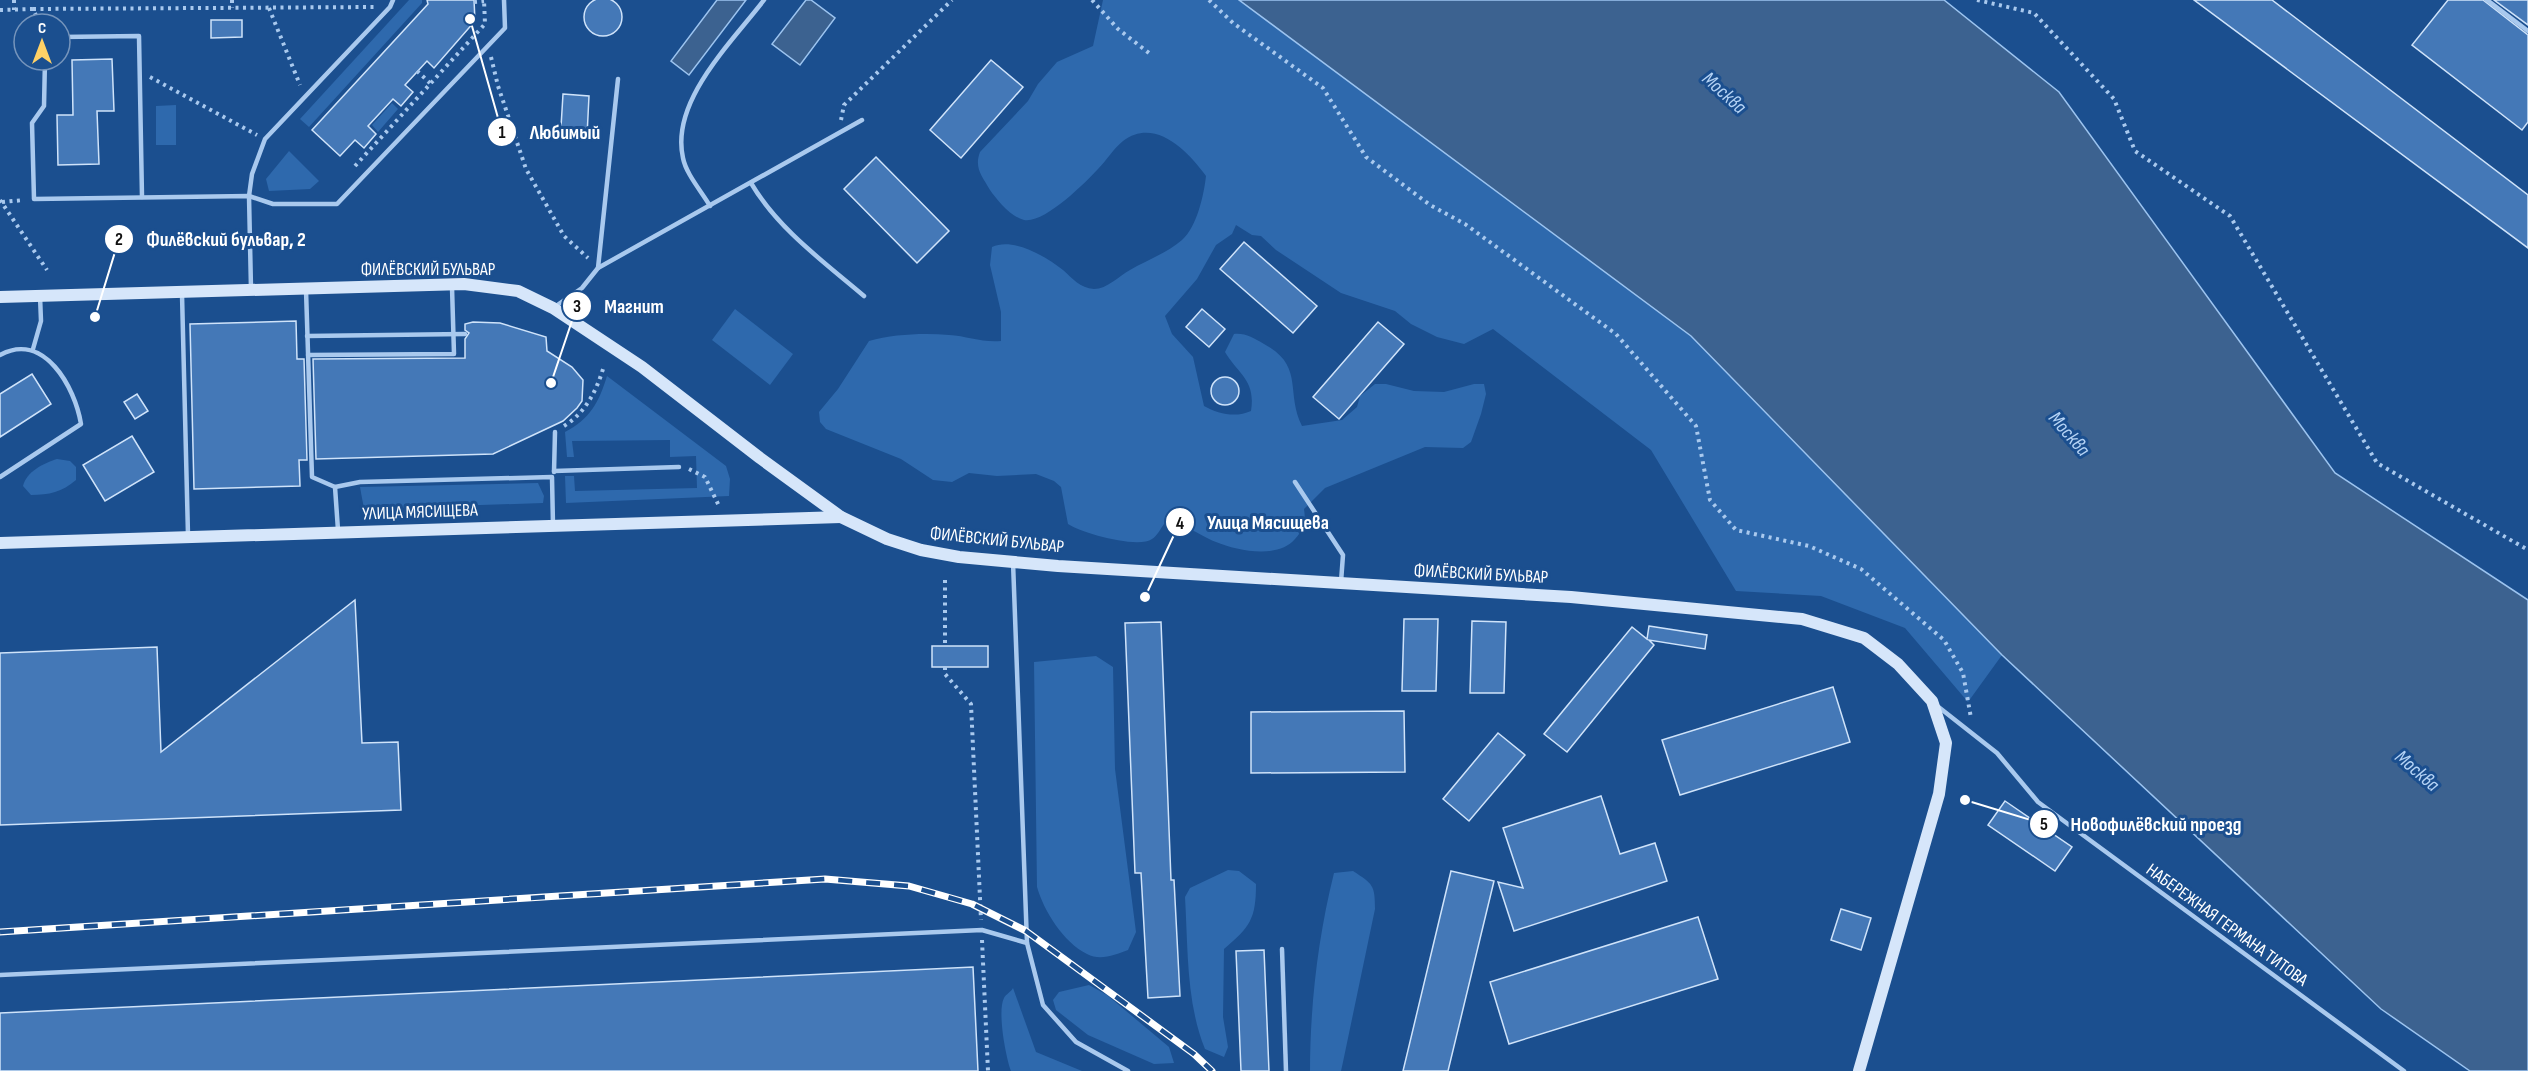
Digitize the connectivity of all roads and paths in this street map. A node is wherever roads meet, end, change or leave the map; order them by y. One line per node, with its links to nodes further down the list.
1 (14, 0): 18 (path)
2 (232, 0): 14 (path)
3 (393, 0): 13 (lane)
4 (504, 0): 22 (lane)
5 (764, 0): 43 (lane)
6 (952, 0): 35 (path)
7 (1092, 0): 23 (path)
8 (1209, 0): 80 (path)
9 (1977, 0): 73 (path)
10 (2487, 0): 20 (lane)
11 (484, 1): 12 (path); 25 (path)
12 (474, 2)
13 (390, 7): 15 (path); 31 (lane)
14 (232, 8): 15 (path); 16 (path)
15 (269, 8): 31 (path)
16 (33, 9): 18 (path); 19 (path)
17 (0, 10): 18 (path)
18 (14, 10)
19 (34, 12)
20 (2528, 31)
21 (72, 37): 28 (lane)
22 (489, 45): 39 (lane); 44 (path)
23 (1149, 53)
24 (438, 64): 25 (path)
25 (443, 69): 30 (path)
26 (417, 71): 30 (path)
27 (45, 72): 41 (lane)
28 (139, 72): 36 (path); 40 (lane)
29 (618, 79): 44 (lane)
30 (430, 83): 33 (path)
31 (305, 96): 36 (lane)
32 (404, 102): 33 (path)
33 (409, 107): 37 (path)
34 (862, 120): 35 (lane)
35 (838, 135): 38 (lane)
36 (265, 139): 39 (lane)
37 (350, 171)
38 (751, 183): 43 (lane); 51 (lane)
39 (249, 196): 40 (lane); 48 (lane)
40 (142, 197): 41 (lane)
41 (34, 199): 42 (path)
42 (1, 201): 45 (path)
43 (710, 206): 44 (lane)
44 (598, 268): 53 (lane)
45 (47, 270)
46 (452, 284): 47 (street, ФИЛЁВСКИЙ БУЛЬВАР); 53 (street, ФИЛЁВСКИЙ БУЛЬВАР); 58 (lane)
47 (306, 287): 48 (street, ФИЛЁВСКИЙ БУЛЬВАР); 55 (lane)
48 (251, 289): 49 (street, ФИЛЁВСКИЙ БУЛЬВАР)
49 (182, 291): 50 (street, ФИЛЁВСКИЙ БУЛЬВАР); 71 (lane)
50 (40, 295): 52 (street, ФИЛЁВСКИЙ БУЛЬВАР); 56 (lane)
51 (864, 296)
52 (0, 297)
53 (554, 308): 68 (street, ФИЛЁВСКИЙ БУЛЬВАР)
54 (465, 334): 55 (lane, bridge)
55 (307, 336): 58 (lane)
56 (33, 349): 57 (lane); 63 (lane)
57 (0, 355)
58 (308, 356): 66 (lane)
59 (603, 369): 60 (path)
60 (555, 432): 62 (lane)
61 (678, 467): 62 (lane); 67 (path)
62 (554, 471): 64 (lane)
63 (0, 477)
64 (552, 477): 66 (lane); 69 (lane)
65 (1295, 482): 76 (lane)
66 (335, 487): 70 (lane)
67 (719, 506)
68 (841, 517): 69 (street, УЛИЦА МЯСИЩЕВА); 74 (street, ФИЛЁВСКИЙ БУЛЬВАР)
69 (553, 526): 70 (street, УЛИЦА МЯСИЩЕВА)
70 (338, 532): 71 (street, УЛИЦА МЯСИЩЕВА)
71 (188, 537): 72 (street, УЛИЦА МЯСИЩЕВА)
72 (0, 543)
73 (2528, 550)
74 (1013, 562): 76 (street, ФИЛЁВСКИЙ БУЛЬВАР); 82 (lane)
75 (945, 580): 77 (path)
76 (1341, 585): 79 (street, ФИЛЁВСКИЙ БУЛЬВАР)
77 (945, 646)
78 (945, 667): 81 (path)
79 (1932, 701): 88 (street); 89 (lane, НАБЕРЕЖНАЯ ГЕРМАНА ТИТОВА)
80 (1971, 718)
81 (982, 930): 82 (lane); 84 (lane); 85 (path)
82 (1027, 943): 86 (lane)
83 (1282, 949): 87 (lane)
84 (0, 975)
85 (988, 1071)
86 (1128, 1071)
87 (1286, 1071)
88 (1859, 1071)
89 (2404, 1071)

